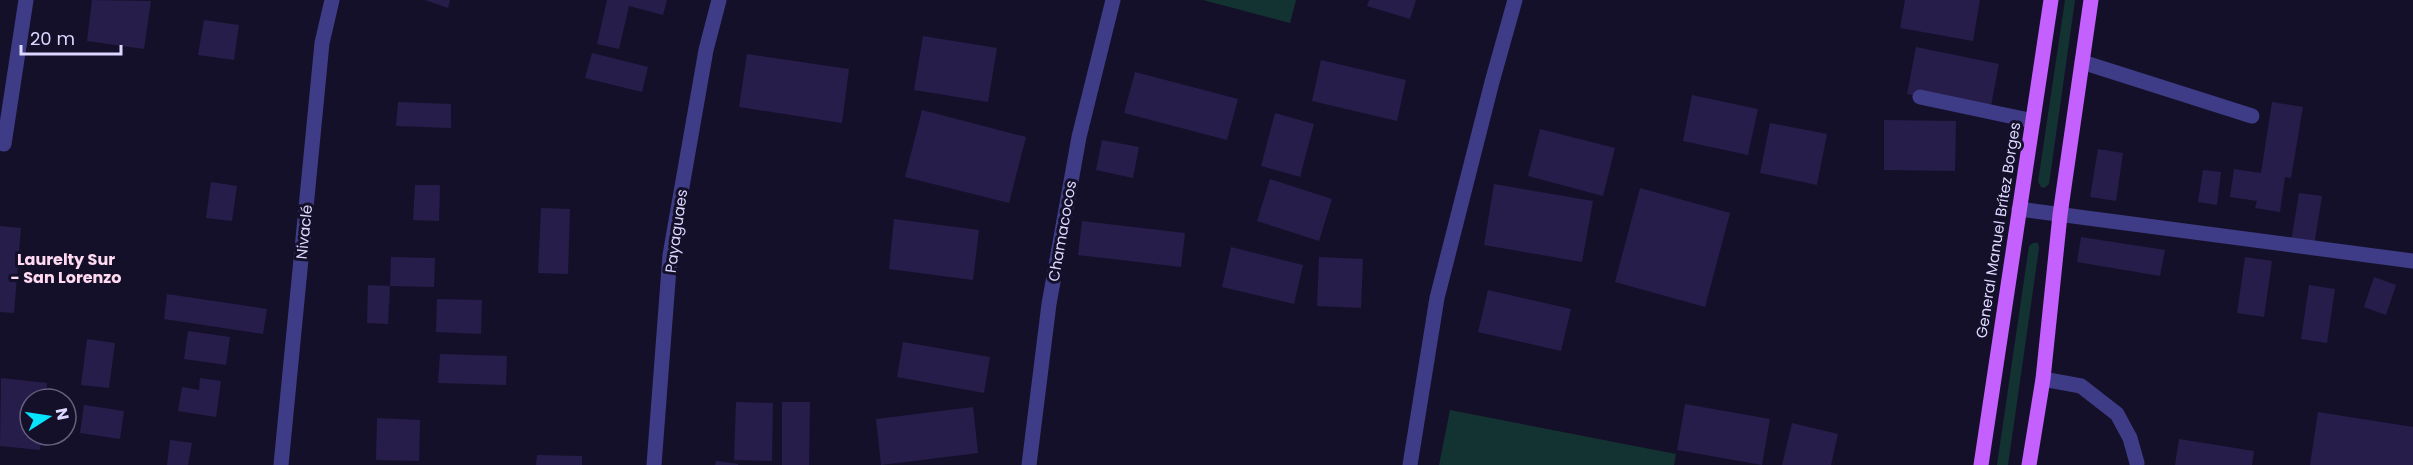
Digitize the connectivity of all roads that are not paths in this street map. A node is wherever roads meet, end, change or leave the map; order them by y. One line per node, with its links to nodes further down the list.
1 (26, 0): 12 (street)
2 (332, 0): 18 (street, Nivaclé)
3 (719, 0): 19 (street, Payaguaes)
4 (1113, 0): 20 (street, Chamacocos)
5 (1515, 0): 21 (street)
6 (2051, 0): 11 (main road, General Manuel Brítez Borges)
7 (2091, 0): 8 (main road)
8 (2082, 62): 10 (street); 14 (main road)
9 (1920, 97): 11 (street)
10 (2252, 116)
11 (2033, 121): 13 (main road, General Manuel Brítez Borges)
12 (2, 144)
13 (2019, 209): 14 (street); 22 (main road, General Manuel Brítez Borges)
14 (2060, 215): 15 (street); 16 (main road)
15 (2413, 261)
16 (2043, 379): 17 (street); 23 (main road)
17 (2137, 463)
18 (281, 465)
19 (654, 465)
20 (1029, 465)
21 (1410, 465)
22 (1981, 465)
23 (2029, 465)

